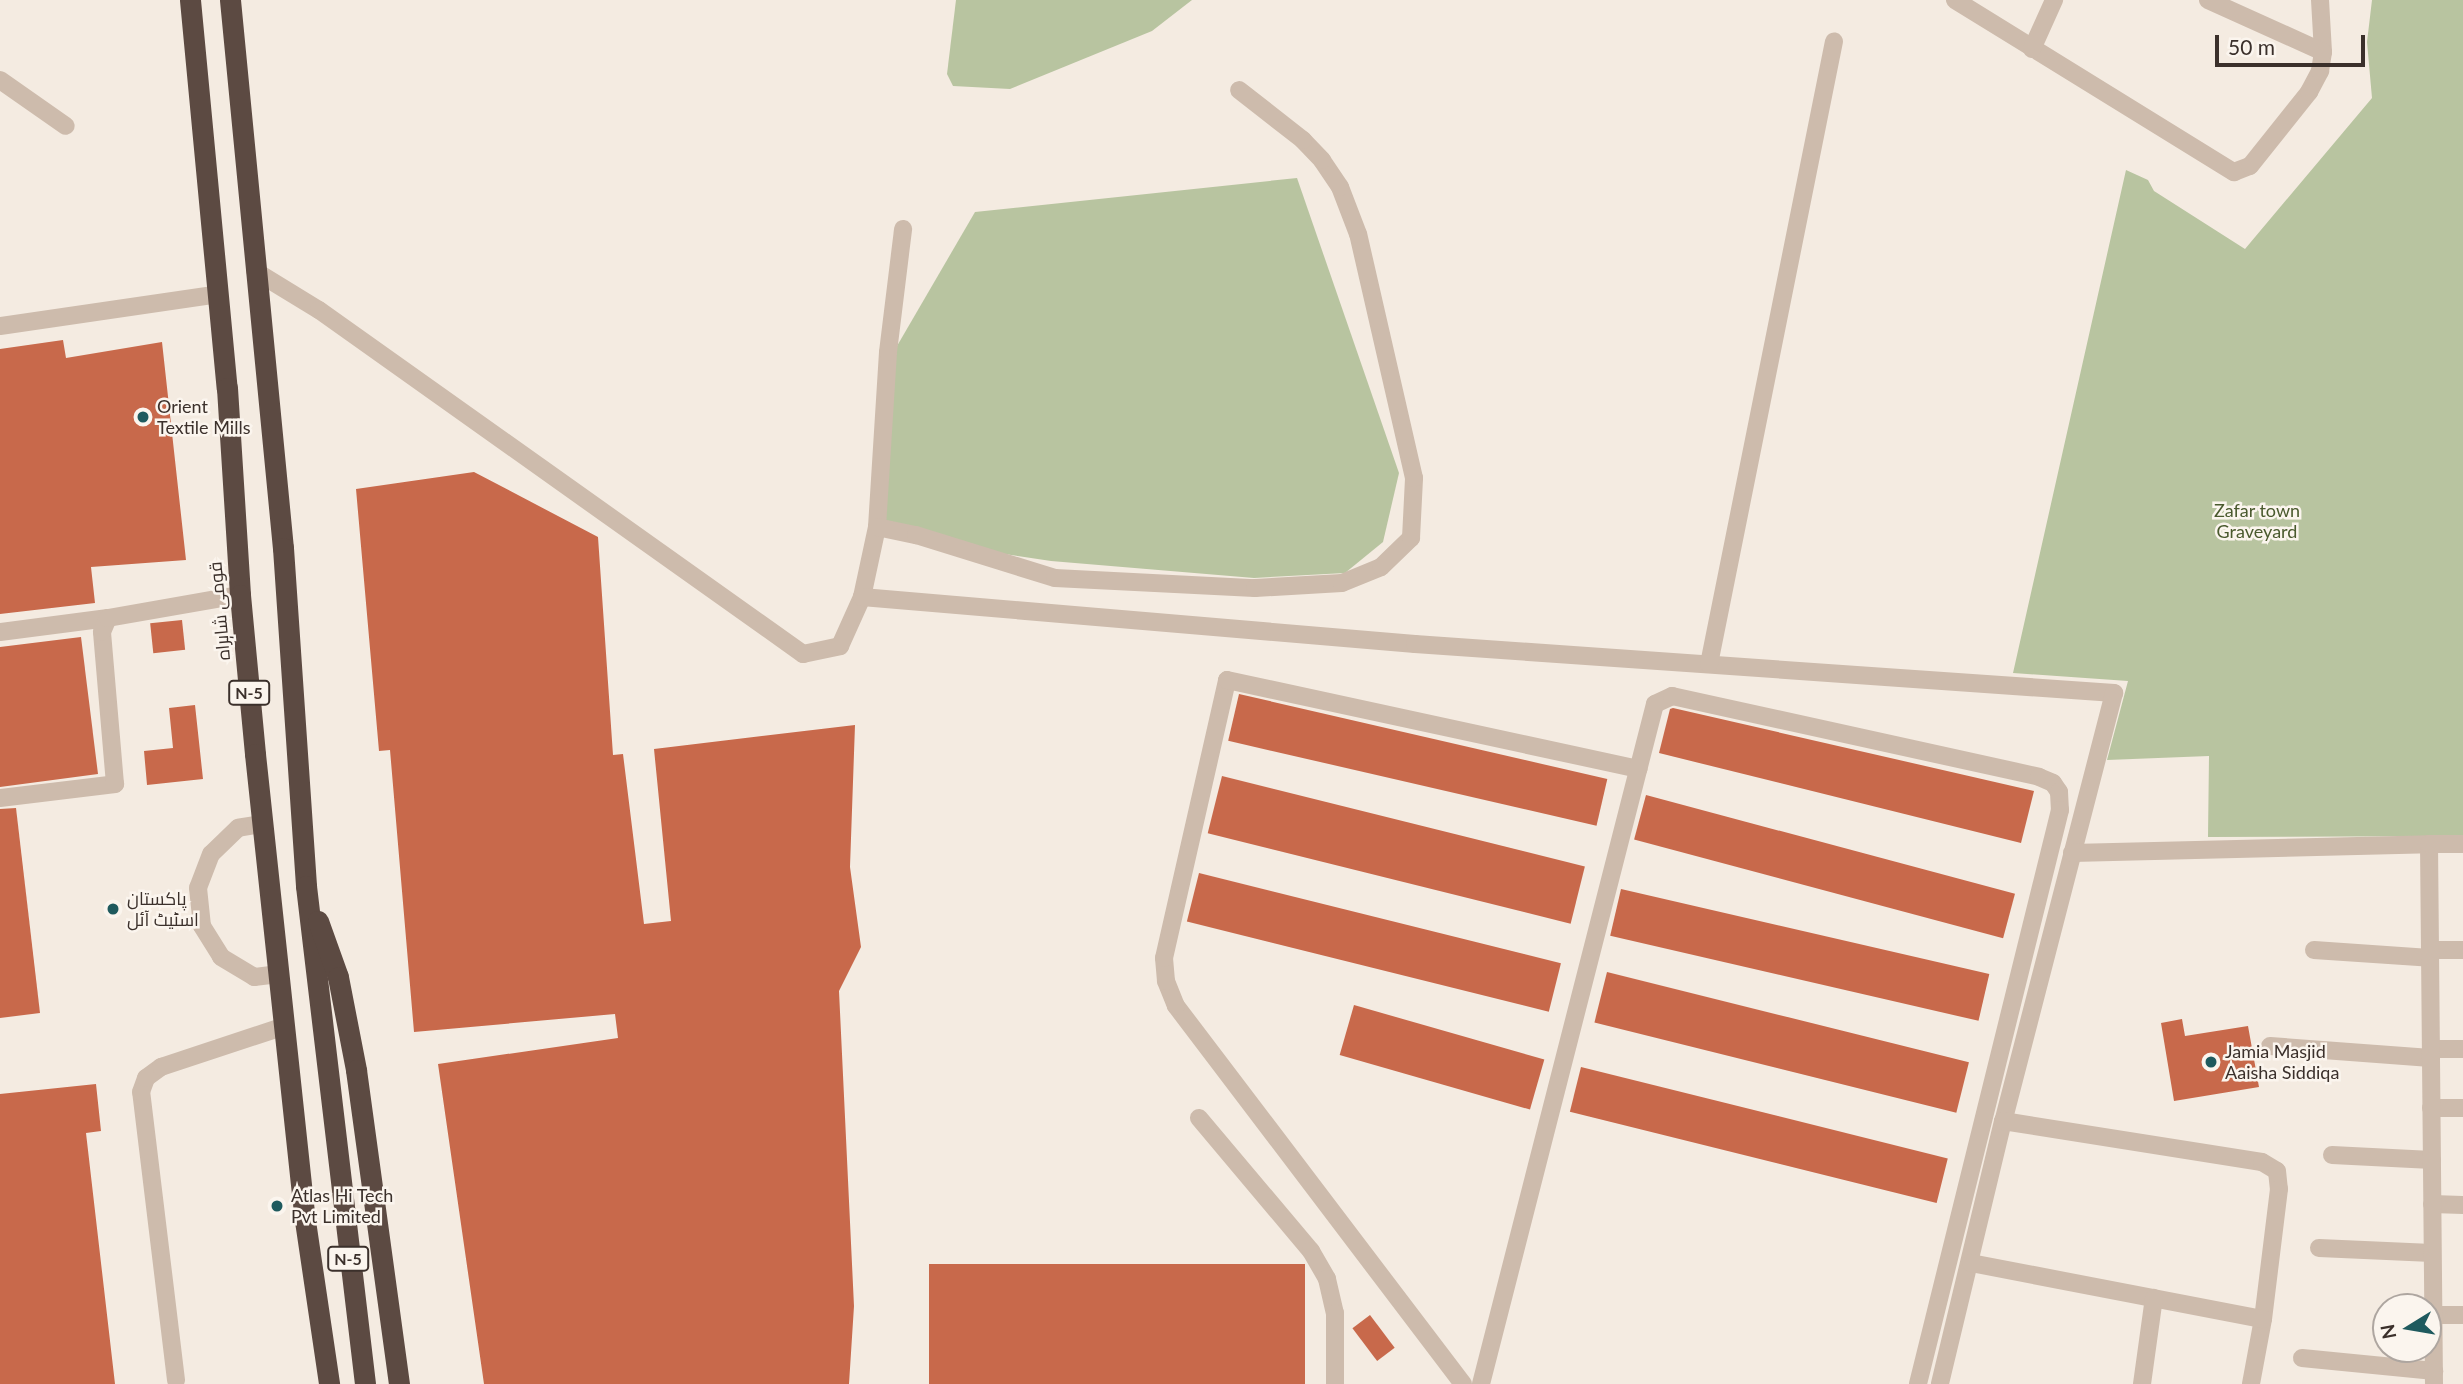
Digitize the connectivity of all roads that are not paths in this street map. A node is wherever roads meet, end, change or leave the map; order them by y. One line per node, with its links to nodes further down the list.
1 (190, 0): 15 (highway, قومی شاہراہ / N-5)
2 (230, 0): 14 (highway, N-5)
3 (1955, 0): 8 (street)
4 (2054, 0): 8 (street)
5 (2208, 0): 9 (street)
6 (2320, 0): 9 (street)
7 (1834, 41): 22 (street)
8 (2032, 49): 9 (street)
9 (2323, 52)
10 (0, 80): 12 (street)
11 (1239, 90): 17 (street)
12 (66, 126)
13 (903, 229): 17 (street)
14 (256, 271): 19 (street); 29 (highway, N-5)
15 (219, 293): 16 (street); 18 (highway, قومی شاہراہ / N-5)
16 (0, 326)
17 (877, 527): 19 (street)
18 (240, 595): 20 (street); 25 (highway, قومی شاہراہ / N-5)
19 (863, 597): 22 (street)
20 (108, 618): 21 (street); 24 (street)
21 (0, 632)
22 (1709, 664): 28 (street)
23 (1638, 769): 61 (street); 62 (street); 63 (street)
24 (0, 798)
25 (262, 824): 33 (highway, قومی شاہراہ / N-5); 33 (street)
26 (2429, 844): 27 (street); 28 (street); 32 (street)
27 (2463, 844)
28 (2072, 853): 41 (street)
29 (306, 886): 58 (highway, N-5); 59 (highway)
30 (2314, 950): 32 (street)
31 (2463, 950): 32 (street)
32 (2430, 954): 37 (street)
33 (279, 975): 34 (highway, قومی شاہراہ / N-5)
34 (282, 1027): 56 (street); 57 (highway, قومی شاہراہ / N-5)
35 (2270, 1046): 37 (street)
36 (2463, 1049): 37 (street)
37 (2431, 1053): 38 (street)
38 (2431, 1108): 39 (street); 43 (street)
39 (2463, 1108)
40 (1199, 1118): 60 (street)
41 (2003, 1121): 48 (street); 53 (street)
42 (2332, 1155): 43 (street)
43 (2432, 1160): 44 (street)
44 (2432, 1204): 45 (street); 47 (street)
45 (2463, 1205)
46 (2319, 1248): 47 (street)
47 (2432, 1253): 49 (street)
48 (1971, 1263): 50 (street); 64 (street)
49 (2433, 1293)
50 (2154, 1298): 53 (street); 65 (street)
51 (2442, 1315): 52 (street)
52 (2463, 1315)
53 (2263, 1319): 66 (street)
54 (2302, 1358): 55 (street)
55 (2434, 1378)
56 (176, 1380)
57 (329, 1384)
58 (365, 1384)
59 (400, 1384)
60 (1335, 1384)
61 (1463, 1384)
62 (1481, 1384)
63 (1918, 1384)
64 (1940, 1384)
65 (2142, 1384)
66 (2251, 1384)

